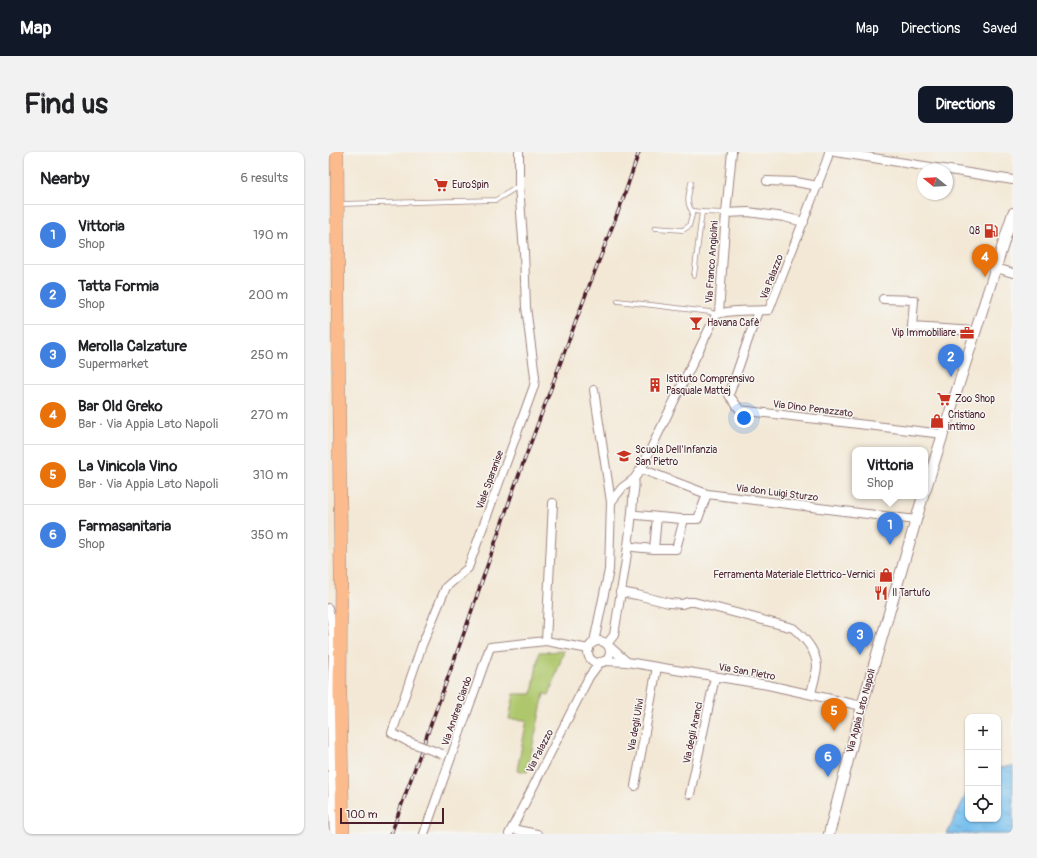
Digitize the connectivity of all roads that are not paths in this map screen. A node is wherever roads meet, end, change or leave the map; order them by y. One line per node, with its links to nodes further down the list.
1 (337, 152): 11 (main road)
2 (518, 152): 9 (street, Viale Sparanise)
3 (732, 152): 14 (street, Via Franco Angiolini)
4 (829, 152): 10 (street, Via Palazzo)
5 (835, 152): 6 (street)
6 (1013, 180)
7 (767, 181): 10 (street)
8 (691, 183): 12 (lane)
9 (519, 186): 11 (lane); 56 (street, Viale Sparanise, bridge)
10 (818, 186): 16 (street, Via Palazzo)
11 (337, 204): 50 (main road)
12 (693, 212): 13 (lane); 17 (lane)
13 (702, 212): 14 (lane); 20 (lane)
14 (726, 213): 16 (street, Via Franco Angiolini); 24 (street, Via Franco Angiolini)
15 (1013, 213): 18 (street)
16 (804, 222): 23 (street, Via Palazzo)
17 (655, 228)
18 (996, 268): 19 (street); 25 (street)
19 (1013, 273)
20 (694, 276)
21 (883, 299): 25 (street)
22 (618, 302): 24 (lane)
23 (758, 311): 24 (street, Via Palazzo); 27 (street, Via Dino Penazzato)
24 (718, 314): 28 (street)
25 (975, 331): 27 (street)
26 (594, 390): 32 (street, Via Palazzo)
27 (943, 434): 30 (street)
28 (641, 469): 29 (street); 31 (street, Via don Luigi Sturzo)
29 (634, 479): 32 (street); 35 (street)
30 (928, 482)
31 (707, 494): 38 (street); 39 (street, Via don Luigi Sturzo)
32 (613, 499): 35 (street); 46 (street, Via Palazzo)
33 (922, 499): 39 (street, Via Appia Lato Napoli)
34 (553, 503): 44 (street)
35 (633, 503): 42 (street)
36 (636, 515): 37 (street)
37 (657, 517): 38 (street); 41 (street)
38 (684, 519): 41 (street)
39 (916, 520): 54 (street, Via Appia Lato Napoli)
40 (633, 547): 41 (street)
41 (654, 549)
42 (620, 592): 45 (street); 53 (street)
43 (328, 608): 55 (street)
44 (546, 641): 46 (street, Via Andrea Ciardo); 56 (street, Via Andrea Ciardo)
45 (608, 645): 46 (street); 47 (street); 48 (street, Via San Pietro)
46 (591, 649): 47 (street); 51 (street, Via Palazzo)
47 (602, 662): 48 (street, Via San Pietro); 51 (street, Via Palazzo)
48 (627, 662): 49 (street, Via San Pietro)
49 (657, 668): 52 (street, Via San Pietro); 57 (street, Via degli Ulivi)
50 (341, 677): 55 (street); 59 (main road)
51 (589, 677): 60 (street, Via Palazzo)
52 (715, 677): 53 (street, Via San Pietro); 58 (street, Via degli Aranci)
53 (811, 694): 54 (street, Via San Pietro)
54 (862, 706): 65 (street, Via Appia Lato Napoli)
55 (332, 708): 59 (street)
56 (451, 758): 63 (street, Via Andrea Ciardo)
57 (635, 786)
58 (690, 794)
59 (334, 804): 61 (street); 62 (main road)
60 (510, 832): 64 (street)
61 (334, 834)
62 (343, 834)
63 (424, 834)
64 (537, 834)
65 (829, 834)

